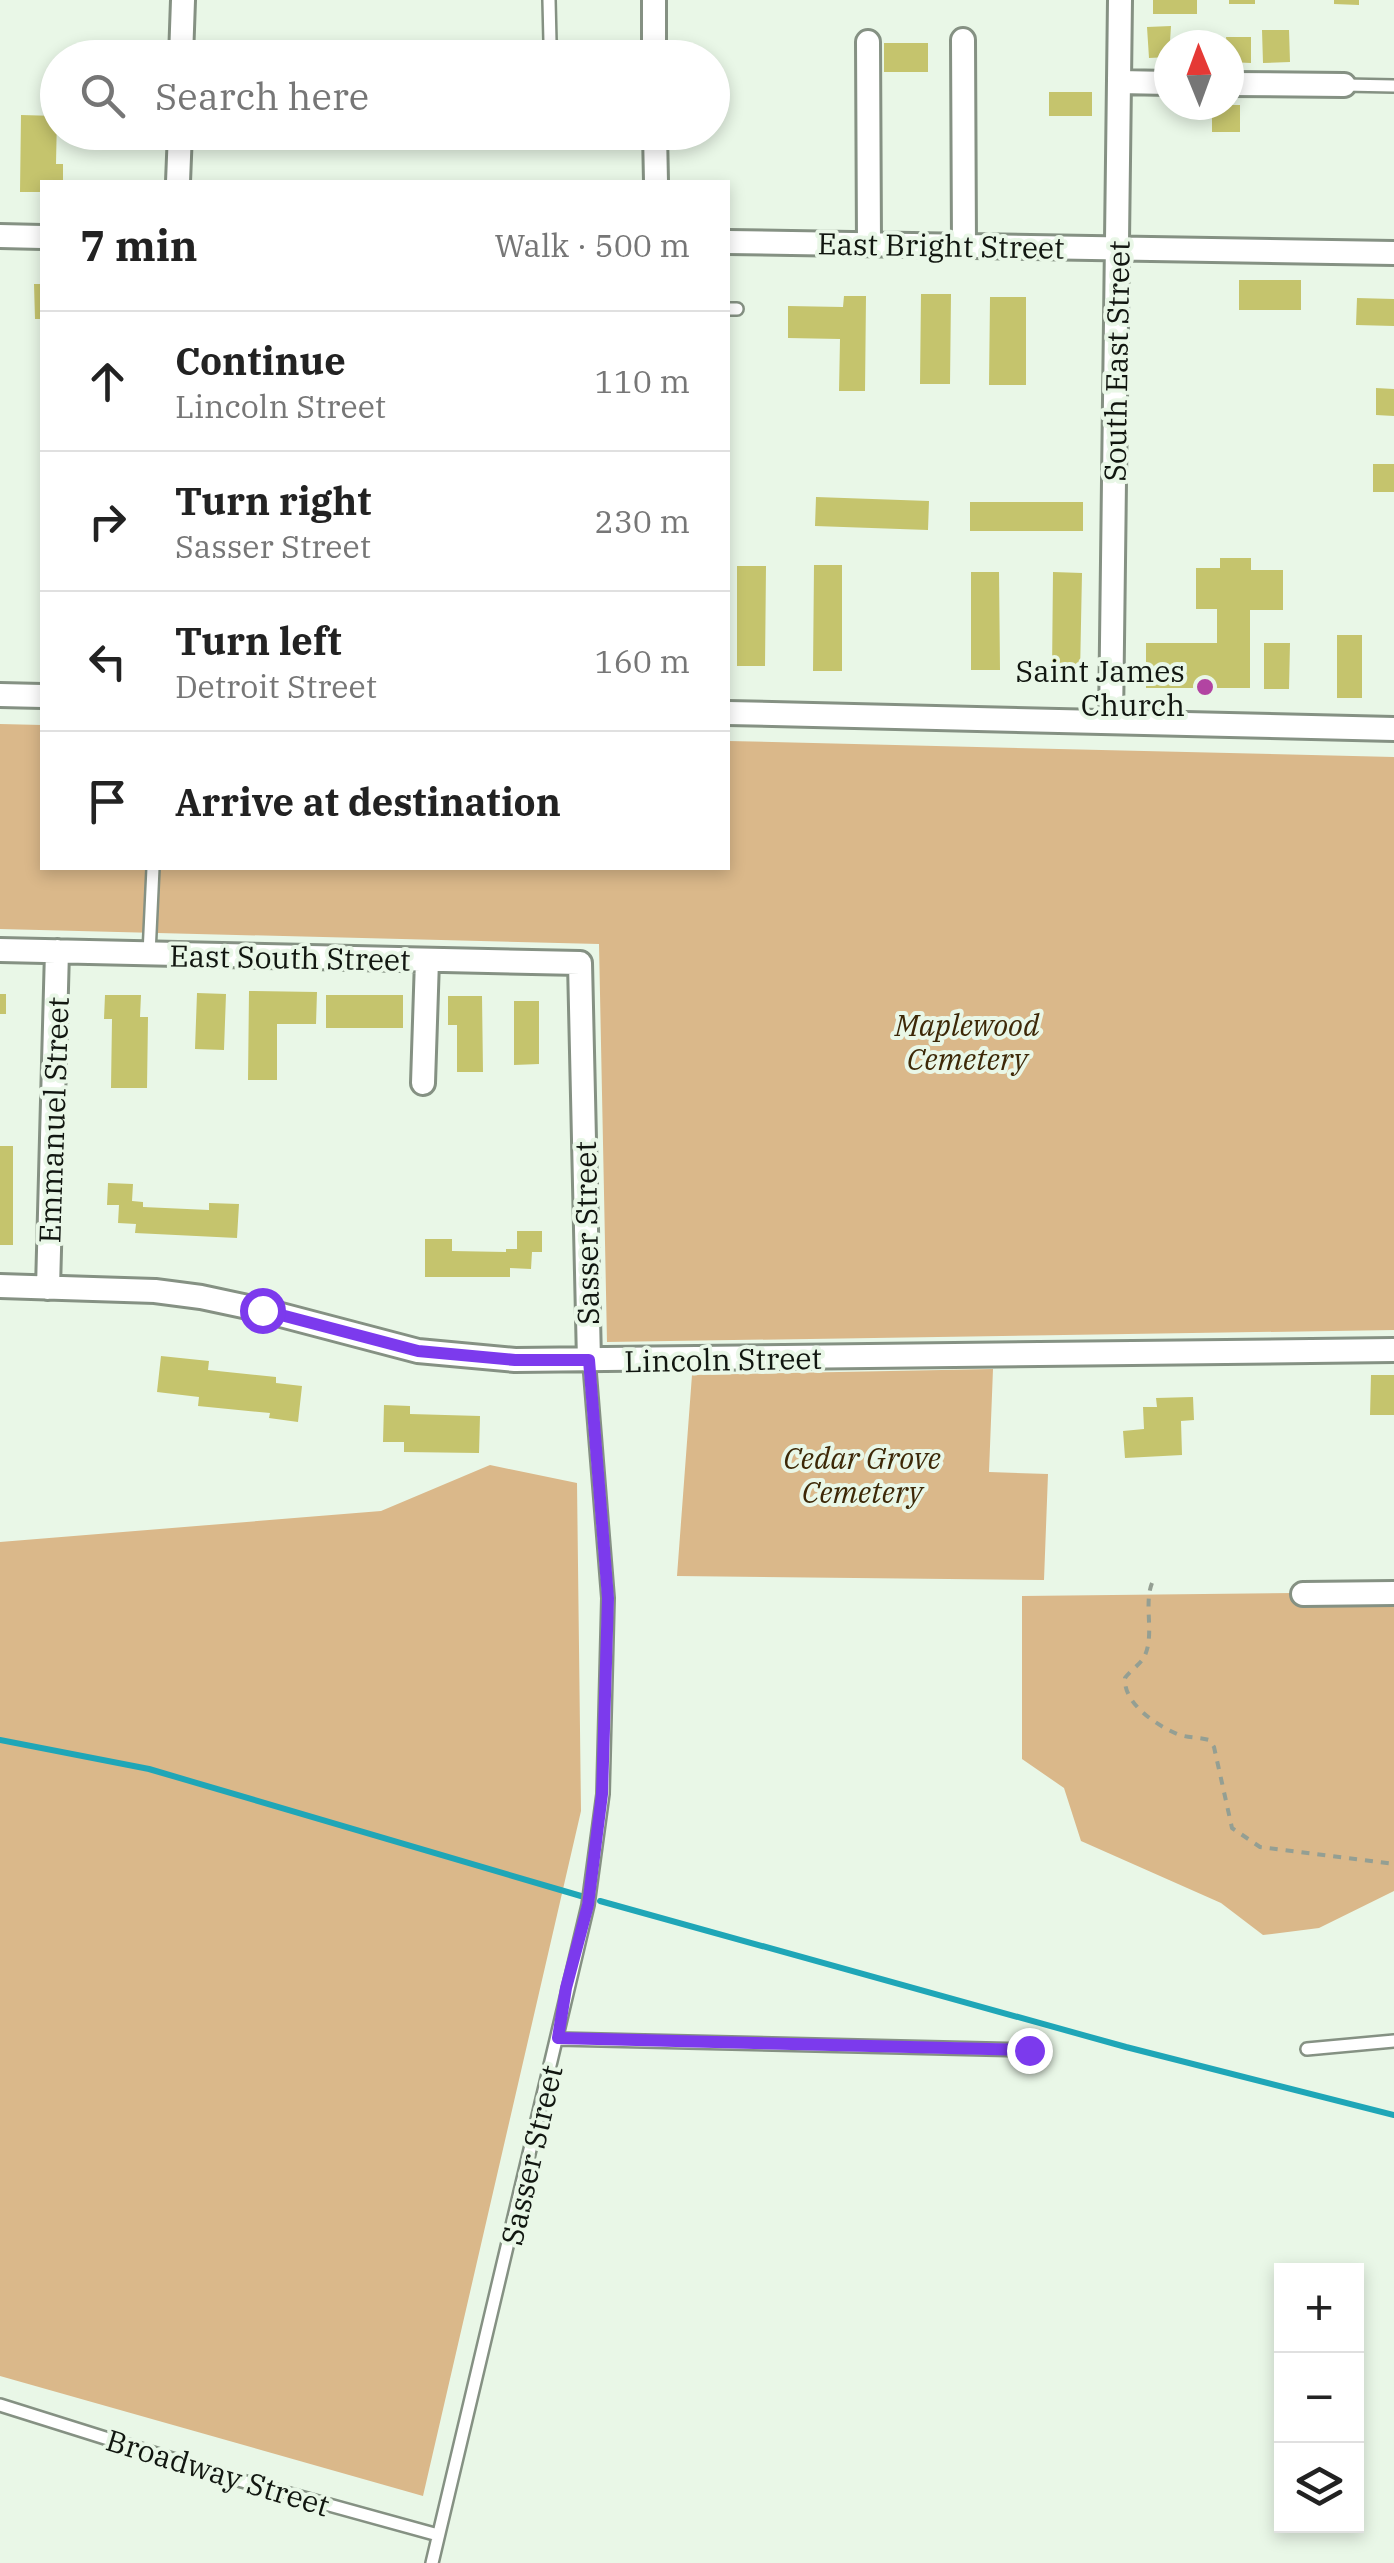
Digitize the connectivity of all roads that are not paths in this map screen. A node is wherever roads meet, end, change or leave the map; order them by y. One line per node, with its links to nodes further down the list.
1 (183, 0): 5 (street)
2 (549, 0): 6 (lane)
3 (654, 0): 7 (street)
4 (1120, 0): 10 (street, South East Street)
5 (182, 40)
6 (550, 40)
7 (654, 40)
8 (963, 40): 23 (street)
9 (868, 42): 22 (street)
10 (1120, 82): 11 (street); 24 (street, South East Street)
11 (1154, 83)
12 (1244, 84): 13 (street)
13 (1344, 86): 14 (lane)
14 (1394, 86)
15 (179, 150): 17 (street)
16 (655, 150): 18 (street)
17 (178, 180)
18 (656, 180)
19 (0, 236): 20 (street)
20 (40, 237)
21 (730, 242): 22 (street, East Bright Street)
22 (869, 244): 23 (street, East Bright Street)
23 (964, 246): 24 (street, East Bright Street)
24 (1118, 249): 25 (street, East Bright Street); 29 (street, South East Street)
25 (1394, 253)
26 (0, 695): 27 (street)
27 (40, 696)
28 (730, 712): 29 (street)
29 (1111, 722): 30 (street)
30 (1394, 729)
31 (153, 870): 34 (lane)
32 (0, 950): 33 (street, East South Street)
33 (57, 951): 34 (street, East South Street); 39 (street, Emmanuel Street)
34 (149, 954): 35 (street, East South Street)
35 (427, 960): 36 (street, East South Street); 37 (street)
36 (580, 963): 41 (street, Sasser Street)
37 (423, 1083)
38 (0, 1286): 39 (street, Lincoln Street)
39 (48, 1288): 41 (street, Lincoln Street)
40 (1394, 1350): 41 (street, Lincoln Street)
41 (589, 1360): 44 (lane, Sasser Street)
42 (1394, 1592): 43 (street)
43 (1303, 1594)
44 (558, 2038): 47 (lane); 49 (lane, Sasser Street)
45 (1394, 2041): 46 (lane)
46 (1308, 2049)
47 (1029, 2050)
48 (0, 2405): 49 (lane, Broadway Street)
49 (438, 2535): 50 (lane, Sasser Street)
50 (432, 2563)

